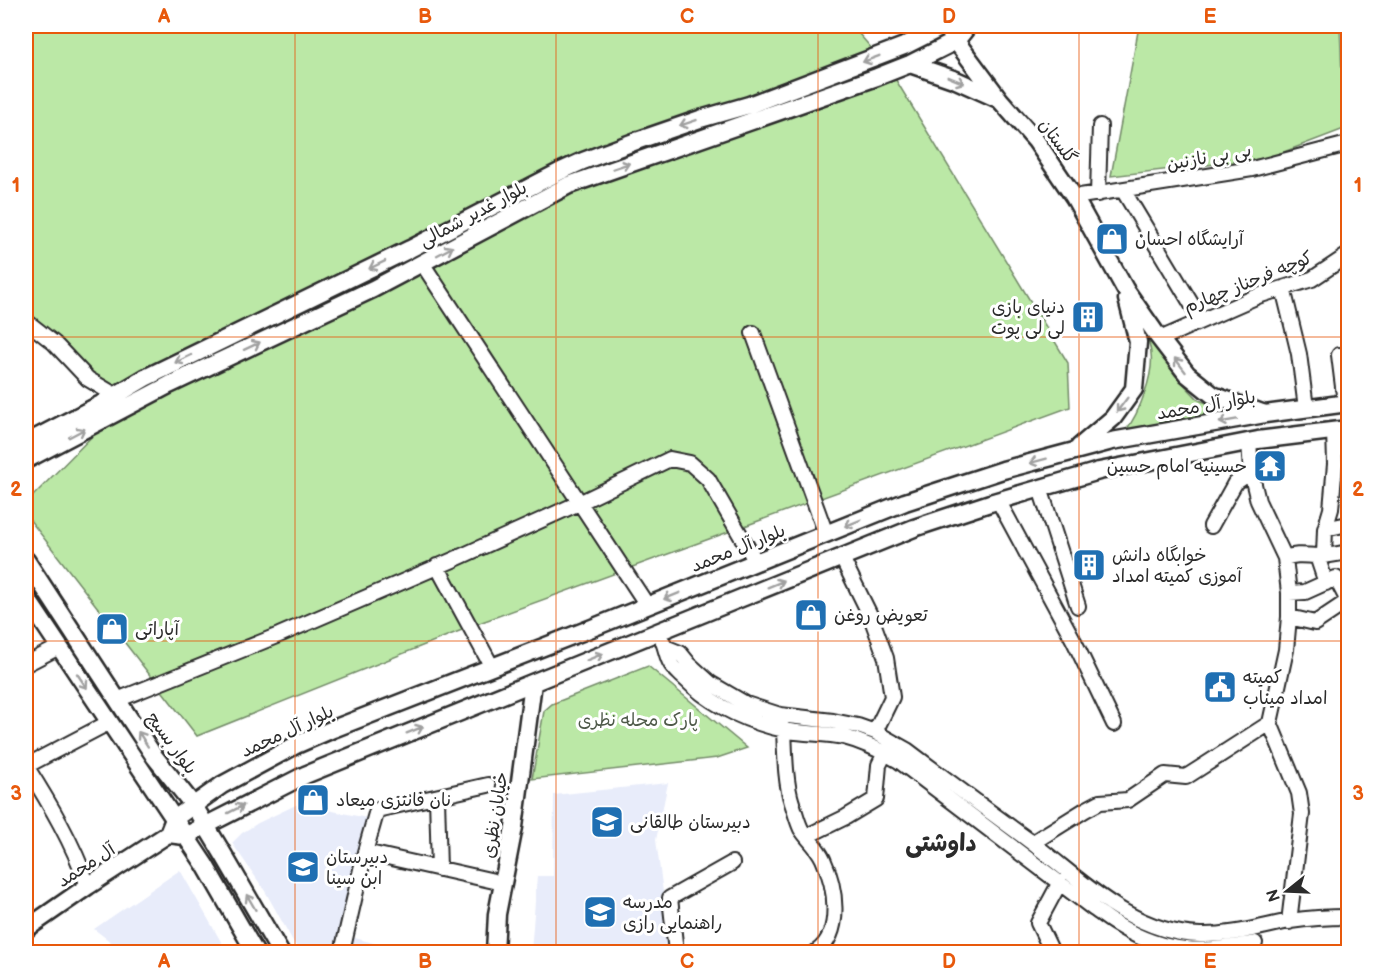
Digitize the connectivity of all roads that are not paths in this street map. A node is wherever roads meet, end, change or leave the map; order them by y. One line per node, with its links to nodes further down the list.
1 (912, 26): 5 (main road)
2 (944, 26): 4 (main road, گلستان); 5 (main road, بلوار غدیر شمالی)
3 (968, 26): 4 (main road)
4 (956, 41): 6 (main road, بلوار غدیر شمالی); 7 (main road, گلستان)
5 (904, 46): 22 (main road, بلوار غدیر شمالی, one-way to 22)
6 (910, 63): 7 (main road, one-way to 7); 14 (main road, بلوار غدیر شمالی, one-way to 6)
7 (1000, 100): 12 (main road, گلستان)
8 (1100, 126): 11 (street)
9 (1348, 144): 10 (street, بی بی نازنین)
10 (1123, 190): 11 (street, بی بی نازنین); 17 (street)
11 (1098, 194): 12 (street, بی بی نازنین)
12 (1074, 197): 16 (main road, گلستان)
13 (1348, 255): 15 (street, کوچه فرحناز چهارم)
14 (422, 263): 30 (main road, بلوار غدیر شمالی, one-way to 14); 35 (street)
15 (1283, 288): 17 (street, کوچه فرحناز چهارم); 24 (street)
16 (1125, 289): 20 (main road, گلستان); 29 (main road, گلستان, one-way to 29)
17 (1202, 320): 20 (street, کوچه فرحناز چهارم)
18 (26, 321): 22 (street)
19 (753, 333): 40 (street)
20 (1160, 339): 25 (main road, گلستان, one-way to 20)
21 (1339, 355): 23 (street)
22 (115, 395): 28 (main road, بلوار غدیر شمالی)
23 (1347, 403): 24 (main road, بلوار آل محمد)
24 (1306, 408): 25 (main road, بلوار آل محمد)
25 (1265, 414): 29 (main road, بلوار آل محمد, one-way to 29)
26 (1341, 430): 27 (main road); 39 (street)
27 (1249, 441): 31 (street); 32 (main road)
28 (26, 443)
29 (1075, 451): 34 (main road, بلوار آل محمد, one-way to 34)
30 (26, 460)
31 (1251, 472): 37 (street); 44 (street)
32 (1040, 488): 33 (main road); 54 (street)
33 (998, 500): 38 (main road); 64 (street)
34 (905, 502): 38 (main road); 40 (main road, بلوار آل محمد, one-way to 40)
35 (579, 503): 46 (street); 47 (street); 53 (street)
36 (1348, 524): 39 (street)
37 (1211, 526)
38 (914, 528): 43 (main road)
39 (1325, 529): 42 (street)
40 (826, 534): 46 (main road, بلوار آل محمد)
41 (1348, 552): 42 (street)
42 (1321, 556): 44 (street); 49 (street)
43 (842, 558): 56 (main road, one-way to 43); 66 (street)
44 (1285, 558): 50 (street)
45 (26, 560): 48 (main road, بلوار بسیج)
46 (756, 562): 53 (main road, بلوار آل محمد, one-way to 53)
47 (437, 566): 59 (street); 61 (street)
48 (31, 580): 61 (main road, بلوار بسیج)
49 (1326, 583): 50 (street); 52 (street)
50 (1288, 593): 55 (street)
51 (26, 597): 57 (main road)
52 (1348, 601): 55 (street)
53 (647, 605): 59 (main road, بلوار آل محمد)
54 (1078, 606)
55 (1289, 617): 63 (street)
56 (662, 639): 60 (main road, one-way to 56); 65 (street); 66 (street)
57 (59, 647): 58 (street); 62 (main road, one-way to 62)
58 (26, 664)
59 (492, 667): 67 (main road, بلوار آل محمد)
60 (533, 682): 70 (main road, one-way to 60); 82 (main road, خیابان نظری)
61 (117, 700): 73 (main road, بلوار بسیج, one-way to 61)
62 (110, 722): 69 (street); 75 (main road)
63 (1270, 723): 77 (street); 85 (street)
64 (1114, 724)
65 (784, 729): 68 (street); 76 (street)
66 (875, 732): 77 (street)
67 (296, 745): 70 (main road); 73 (main road, بلوار آل محمد)
68 (885, 753): 76 (street); 81 (street)
69 (26, 766): 83 (street)
70 (305, 775): 74 (main road, one-way to 70)
71 (488, 786): 72 (street)
72 (437, 797): 78 (street); 80 (street)
73 (194, 806): 74 (main road, بلوار بسیج); 75 (main road, بلوار آل محمد)
74 (206, 825): 75 (main road); 90 (main road, بلوار بسیج, one-way to 74)
75 (176, 830): 83 (main road, آل محمد); 89 (main road)
76 (807, 836): 94 (street)
77 (1032, 843): 86 (street)
78 (365, 852): 80 (street); 91 (street)
79 (732, 863): 93 (street)
80 (439, 869): 82 (street)
81 (1060, 882): 88 (street); 95 (street)
82 (503, 883): 92 (main road, خیابان نظری)
83 (88, 886): 87 (main road, آل محمد)
84 (1348, 917): 85 (street)
85 (1289, 922): 86 (street)
86 (1259, 928): 88 (street)
87 (26, 929)
88 (1253, 948)
89 (255, 952)
90 (280, 952)
91 (342, 952)
92 (495, 952)
93 (676, 952)
94 (816, 952)
95 (1052, 952)

